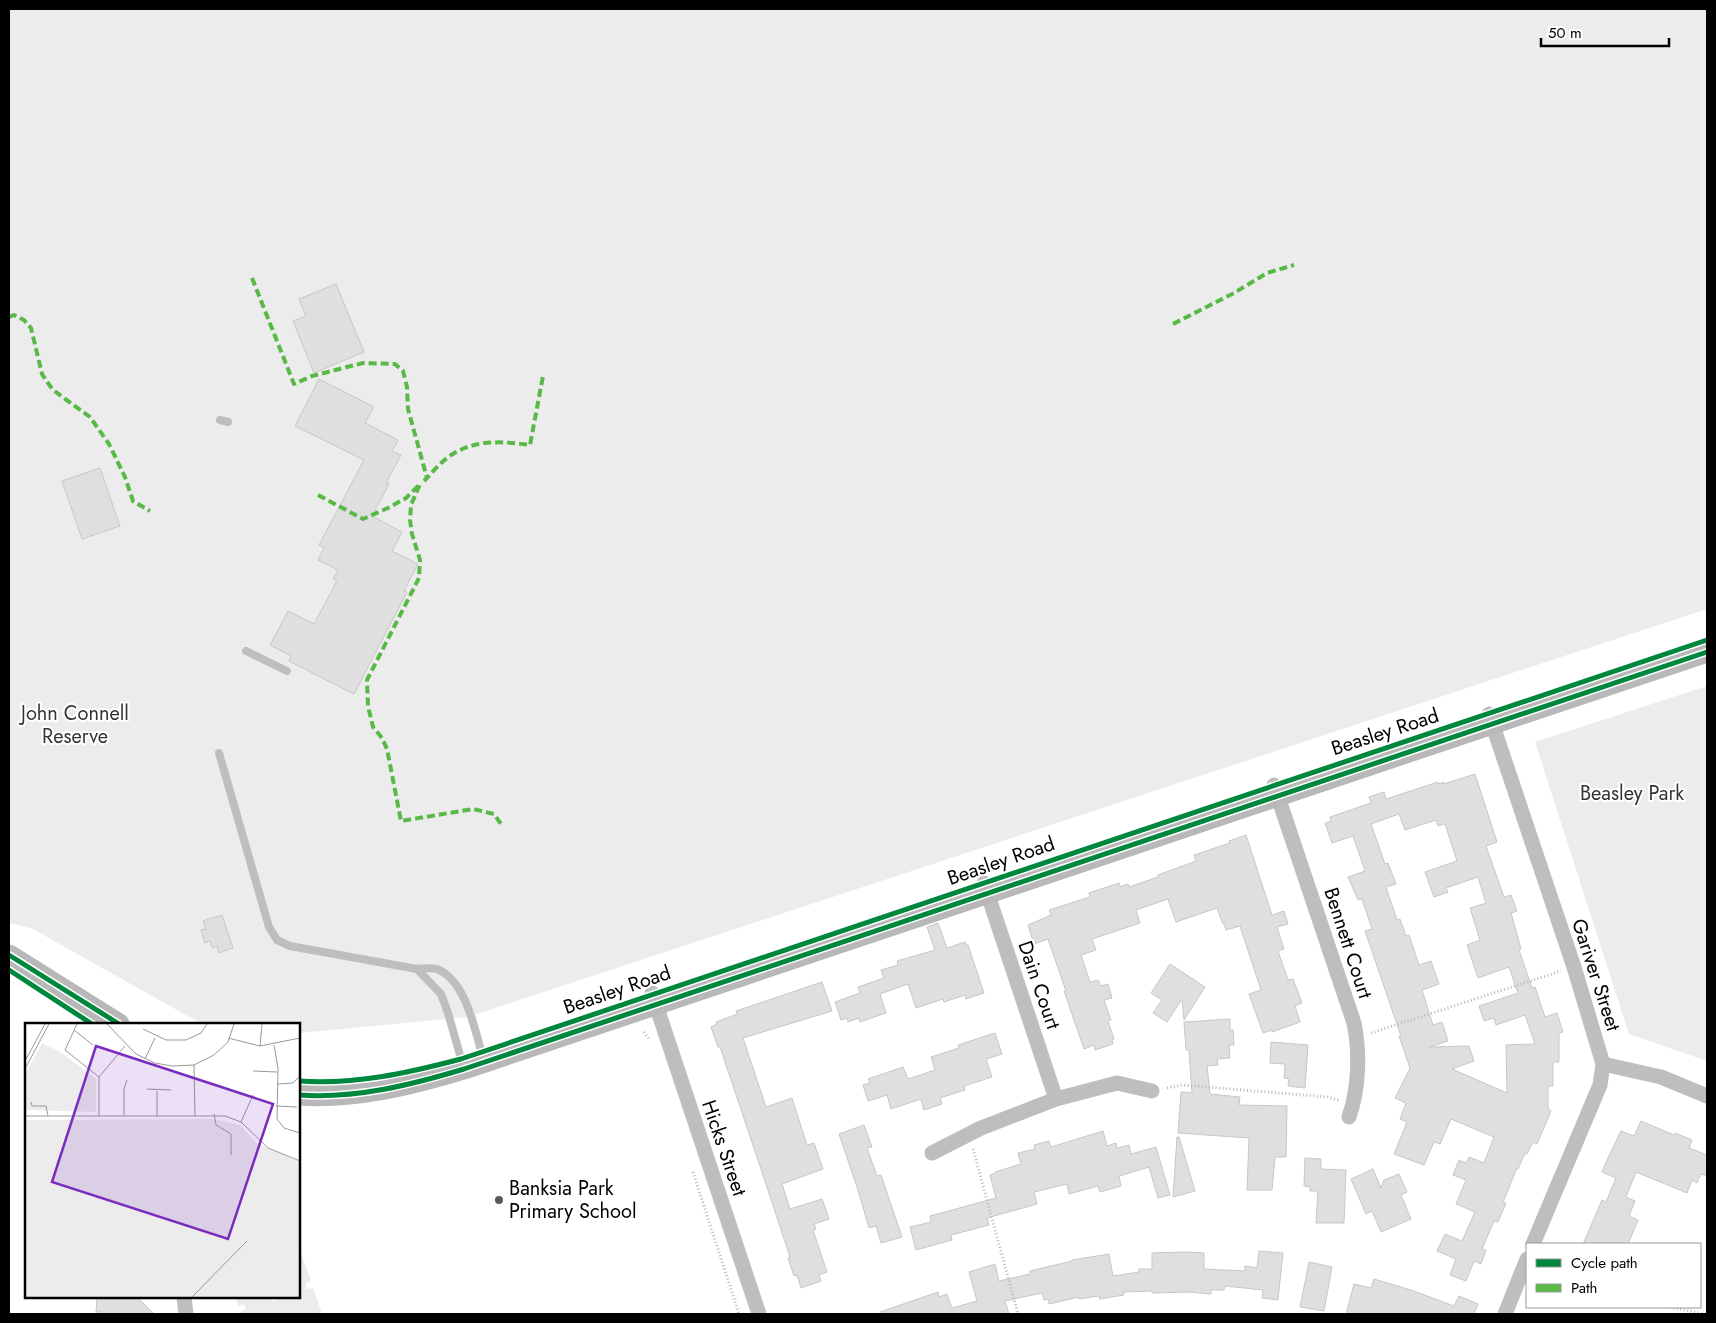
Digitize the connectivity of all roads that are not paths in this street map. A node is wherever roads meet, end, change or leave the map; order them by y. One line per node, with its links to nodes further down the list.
1 (1707, 640): 5 (main road, Beasley Road)
2 (246, 651): 4 (lane)
3 (1707, 652): 5 (main road, Beasley Road)
4 (287, 671)
5 (1490, 718): 7 (main road, Beasley Road); 17 (street, Gariver Street)
6 (219, 753): 10 (lane)
7 (1276, 790): 8 (main road, Beasley Road); 23 (street, Bennett Court)
8 (986, 888): 12 (main road, Beasley Road); 22 (street, Dain Court)
9 (9, 954): 14 (main road)
10 (417, 969): 15 (lane); 16 (lane)
11 (9, 970): 13 (main road)
12 (654, 999): 15 (main road, Beasley Road); 29 (street, Hicks Street)
13 (90, 1023)
14 (117, 1023)
15 (483, 1057): 16 (main road, Beasley Road)
16 (463, 1064): 18 (main road, Beasley Road); 20 (main road, Beasley Road)
17 (1603, 1064): 21 (street); 25 (street, Gariver Street)
18 (300, 1081)
19 (1152, 1091): 22 (street)
20 (300, 1095)
21 (1707, 1096)
22 (1056, 1099): 24 (street)
23 (1351, 1111)
24 (932, 1153)
25 (1533, 1243)
26 (1526, 1262): 30 (street)
27 (184, 1298): 28 (street)
28 (186, 1314)
29 (759, 1314)
30 (1505, 1314)

